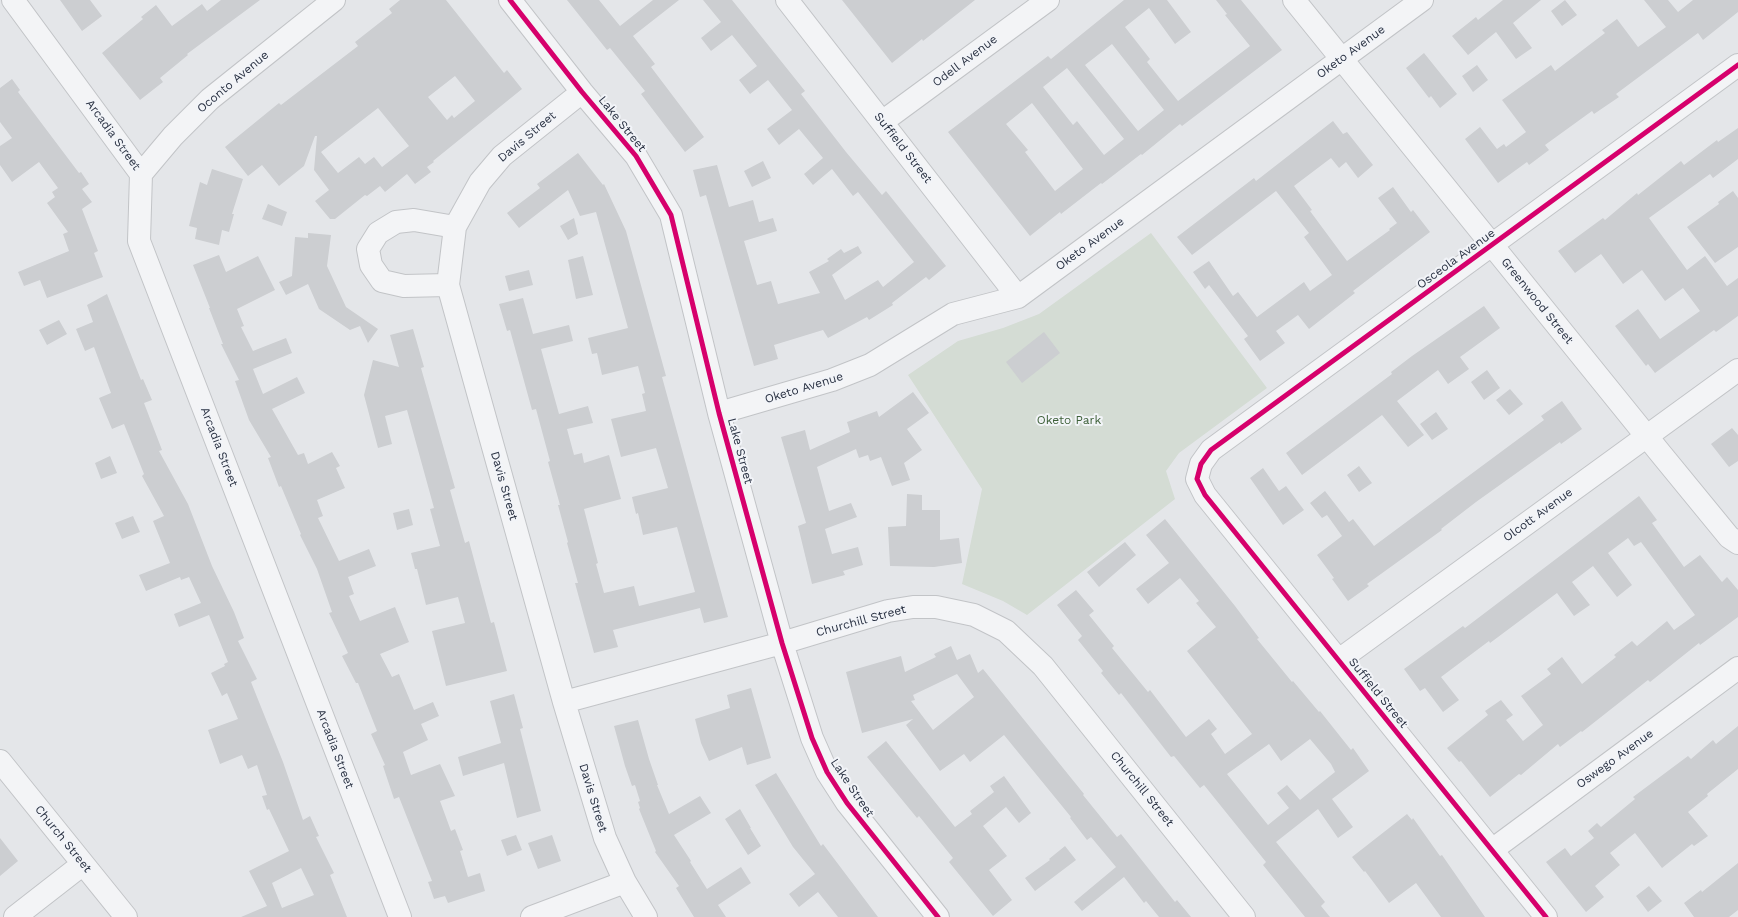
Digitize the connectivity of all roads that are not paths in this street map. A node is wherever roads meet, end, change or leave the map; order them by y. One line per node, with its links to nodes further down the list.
1 (14, 0): 12 (street, Arcadia Street)
2 (334, 0): 12 (street, Oconto Avenue)
3 (510, 0): 10 (street, Lake Street)
4 (787, 0): 11 (street, Suffield Street)
5 (1048, 0): 11 (street, Odell Avenue)
6 (1294, 0): 8 (street, Greenwood Street)
7 (1422, 0): 8 (street, Oketo Avenue)
8 (1342, 59): 14 (street, Greenwood Street); 16 (street, Oketo Avenue)
9 (1738, 65): 14 (street, Osceola Avenue)
10 (582, 92): 13 (street, Davis Street); 18 (street, Lake Street)
11 (882, 122): 16 (street, Suffield Street)
12 (141, 174): 32 (street, Arcadia Street)
13 (455, 227): 15 (street, Davis Street); 15 (street)
14 (1492, 245): 19 (street, Greenwood Street); 20 (street, Osceola Avenue)
15 (448, 285): 25 (street, Davis Street)
16 (1018, 297): 18 (street, Oketo Avenue)
17 (1738, 370): 19 (street, Olcott Avenue)
18 (719, 413): 22 (street, Lake Street)
19 (1647, 437): 21 (street, Greenwood Street); 23 (street, Olcott Avenue)
20 (1197, 479): 23 (street, Suffield Street)
21 (1738, 543)
22 (782, 643): 25 (street, Churchill Street); 35 (street, Lake Street); 36 (street, Churchill Street)
23 (1338, 660): 27 (street, Suffield Street)
24 (1738, 668): 27 (street, Oswego Avenue)
25 (564, 702): 29 (street, Davis Street)
26 (0, 761): 28 (street, Church Street)
27 (1492, 850): 37 (street, Suffield Street)
28 (83, 864): 30 (street); 31 (street, Church Street)
29 (625, 882): 33 (street); 34 (street, Davis Street)
30 (15, 917)
31 (126, 917)
32 (400, 917)
33 (532, 917)
34 (646, 917)
35 (938, 917)
36 (1244, 917)
37 (1546, 917)

